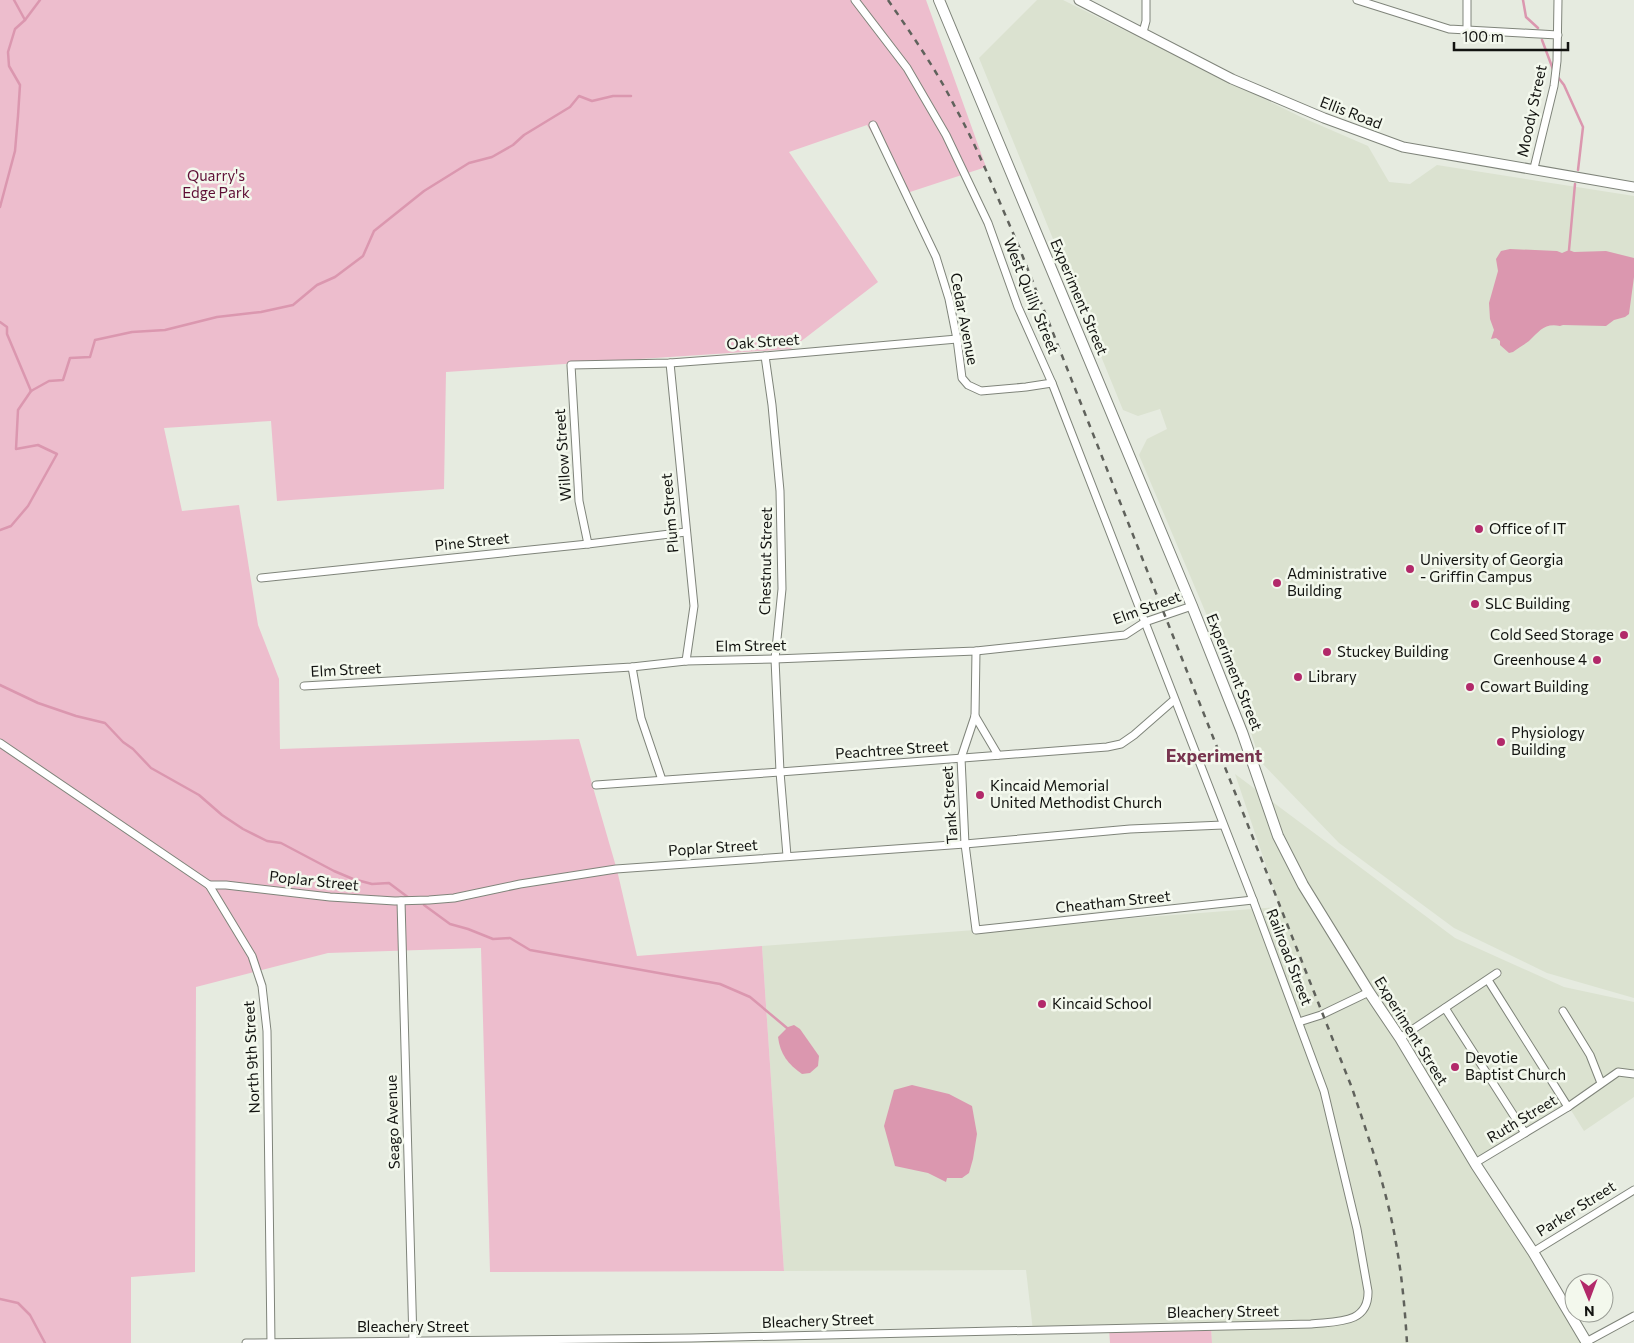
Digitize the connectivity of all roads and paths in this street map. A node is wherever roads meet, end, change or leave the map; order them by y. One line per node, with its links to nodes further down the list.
1 (855, 0): 18 (street, West Quilly Street)
2 (939, 0): 22 (main road, Experiment Street)
3 (1079, 0): 9 (street, Ellis Road)
4 (1146, 0): 9 (street)
5 (1358, 0): 8 (street)
6 (1467, 0): 8 (street)
7 (1558, 0): 10 (street, Moody Street)
8 (1467, 31): 10 (street)
9 (1143, 32): 12 (street, Ellis Road)
10 (1558, 35): 12 (street, Moody Street)
11 (873, 125): 14 (street, Cedar Avenue)
12 (1534, 168): 13 (street, Ellis Road)
13 (1634, 186)
14 (957, 339): 15 (street, Oak Street); 18 (street, Cedar Avenue)
15 (765, 356): 16 (street, Oak Street); 25 (street, Chestnut Street)
16 (670, 363): 17 (street, Oak Street); 19 (street, Plum Street)
17 (571, 364): 20 (street, Willow Street)
18 (1052, 383): 23 (street, West Quilly Street)
19 (686, 532): 20 (street, Pine Street); 26 (street, Plum Street)
20 (588, 544): 21 (street, Pine Street)
21 (261, 578)
22 (1192, 606): 23 (street, Elm Street); 46 (main road, Experiment Street)
23 (1144, 622): 24 (street, Elm Street); 29 (street, Railroad Street)
24 (976, 650): 25 (street, Elm Street); 30 (street, Tank Street)
25 (776, 659): 26 (street, Elm Street); 34 (street, Chestnut Street)
26 (686, 661): 27 (street, Elm Street)
27 (632, 668): 28 (street, Elm Street); 35 (street)
28 (304, 686)
29 (1174, 700): 32 (street, Peachtree Street); 37 (street, Railroad Street)
30 (975, 716): 32 (street); 33 (street, Tank Street)
31 (0, 743): 40 (street, North 9th Street)
32 (998, 755): 33 (street, Peachtree Street)
33 (961, 758): 34 (street, Peachtree Street); 38 (street, Tank Street)
34 (780, 772): 35 (street, Peachtree Street); 39 (street, Chestnut Street)
35 (662, 780): 36 (street, Peachtree Street)
36 (596, 785)
37 (1223, 825): 38 (street, Poplar Street); 41 (street, Railroad Street)
38 (966, 844): 39 (street, Poplar Street); 43 (street, Tank Street)
39 (786, 856): 42 (street, Poplar Street)
40 (208, 885): 42 (street, Poplar Street); 60 (street, North 9th Street)
41 (1253, 900): 43 (street, Cheatham Street); 49 (street, Railroad Street)
42 (401, 901): 61 (street, Seago Avenue)
43 (976, 930)
44 (1497, 973): 45 (street)
45 (1488, 980): 47 (street); 53 (street)
46 (1369, 992): 49 (street); 50 (main road, Experiment Street)
47 (1445, 1008): 50 (street); 54 (street)
48 (1563, 1011): 52 (street)
49 (1299, 1022): 58 (street, Railroad Street)
50 (1400, 1038): 55 (main road, Experiment Street)
51 (1634, 1074): 52 (street, Ruth Street)
52 (1601, 1083): 53 (street, Ruth Street)
53 (1568, 1107): 54 (street, Ruth Street)
54 (1525, 1133): 55 (street, Ruth Street)
55 (1475, 1163): 57 (main road, Experiment Street)
56 (1634, 1190): 57 (street, Parker Street)
57 (1533, 1252): 62 (main road, Experiment Street)
58 (1362, 1312): 61 (street, Bleachery Street)
59 (1634, 1316): 62 (street)
60 (271, 1342): 61 (street, Bleachery Street); 63 (street, Bleachery Street)
61 (413, 1342)
62 (1586, 1342)
63 (246, 1343)

